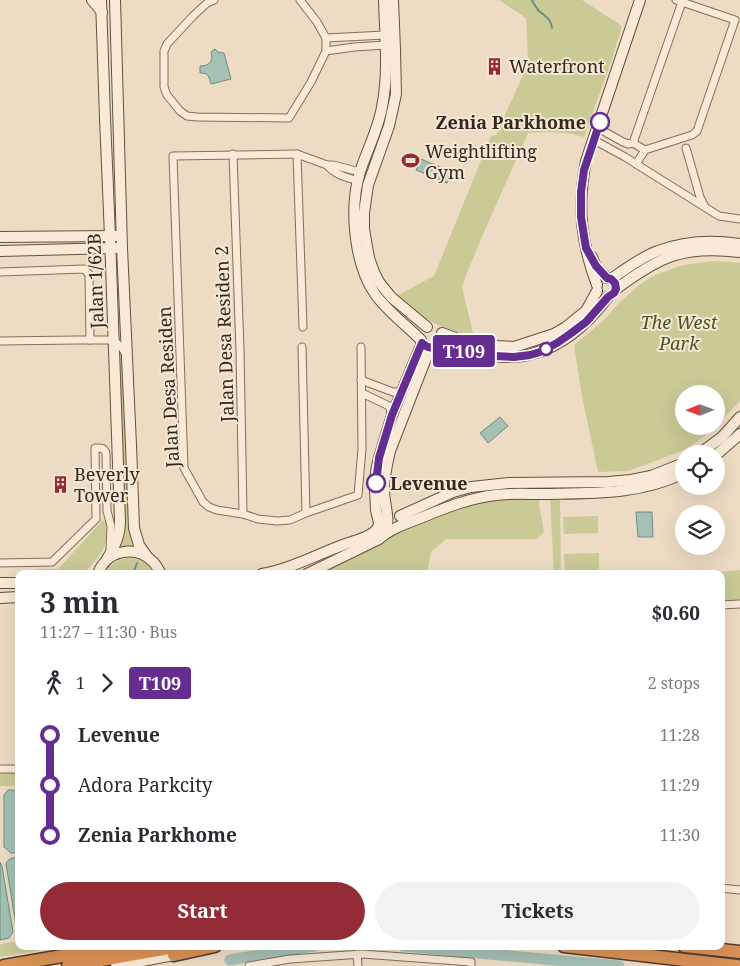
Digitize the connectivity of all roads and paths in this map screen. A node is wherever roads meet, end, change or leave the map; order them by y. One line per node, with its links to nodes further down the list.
1 (92, 0): 10 (street)
2 (101, 0): 10 (street, Jalan 1/62B)
3 (115, 0): 28 (street, Jalan 1/62B)
4 (214, 0): 16 (street)
5 (300, 0): 13 (street)
6 (384, 0): 14 (street)
7 (393, 0): 42 (street)
8 (640, 0): 17 (street)
9 (679, 1): 11 (street); 19 (street)
10 (102, 12): 29 (street, Jalan 1/62B)
11 (737, 28): 21 (street)
12 (353, 36): 13 (street); 14 (street); 15 (street)
13 (326, 38): 16 (street)
14 (386, 40): 15 (street); 25 (street)
15 (354, 47): 16 (street)
16 (326, 52)
17 (598, 128): 18 (street); 19 (street)
18 (594, 140): 24 (street); 34 (street)
19 (633, 143): 21 (street)
20 (686, 148): 26 (street)
21 (645, 150): 24 (street)
22 (233, 154): 23 (street, Jalan Desa Residen); 65 (street, Jalan Desa Residen 2); 65 (street, Jalan Desa Residen)
23 (297, 154): 25 (street, Jalan Desa Residen); 43 (street)
24 (636, 164): 26 (street)
25 (359, 176): 48 (street)
26 (706, 208): 27 (street)
27 (740, 219)
28 (122, 235): 29 (street); 33 (street, Jalan 1/62B)
29 (110, 236): 30 (street); 32 (street, Jalan 1/62B)
30 (0, 237)
31 (740, 244): 38 (street)
32 (111, 248): 33 (street); 35 (street); 46 (street, Jalan 1/62B)
33 (122, 248): 52 (street, Jalan 1/62B)
34 (586, 248): 38 (street); 39 (street)
35 (0, 251)
36 (740, 252): 40 (street)
37 (0, 272): 45 (street)
38 (609, 278): 39 (street); 40 (street)
39 (597, 288): 41 (street); 44 (street)
40 (616, 289): 41 (street)
41 (608, 297): 49 (street)
42 (427, 327): 44 (street); 48 (street)
43 (303, 328)
44 (442, 333): 49 (street)
45 (90, 340): 46 (street); 47 (street)
46 (114, 340): 52 (street); 70 (street, Jalan 1/62B)
47 (0, 341)
48 (424, 344): 49 (street); 54 (street); 63 (street)
49 (440, 344)
50 (361, 346): 53 (street, Jalan Desa Residen)
51 (302, 347): 64 (street)
52 (128, 359): 69 (street, Jalan 1/62B)
53 (361, 380): 54 (street); 55 (street, Jalan Desa Residen)
54 (404, 389): 56 (street)
55 (362, 392): 56 (street); 64 (street, Jalan Desa Residen)
56 (392, 415): 63 (street)
57 (740, 417): 59 (street)
58 (740, 434): 60 (street)
59 (712, 445)
60 (725, 447)
61 (675, 467): 66 (street)
62 (675, 477): 66 (street)
63 (381, 507): 66 (street); 67 (street); 68 (street)
64 (306, 513): 65 (street, Jalan Desa Residen)
65 (243, 514)
66 (402, 520): 67 (street)
67 (382, 530): 68 (street); 75 (street)
68 (361, 538): 74 (street)
69 (146, 556): 70 (street); 73 (street)
70 (109, 557): 71 (street); 72 (street)
71 (0, 562)
72 (99, 570)
73 (159, 570)
74 (277, 570)
75 (315, 570)
76 (0, 583): 77 (street)
77 (15, 583)
78 (15, 597): 79 (street)
79 (0, 598)
80 (740, 604): 81 (street)
81 (725, 605)
82 (0, 769): 83 (street)
83 (15, 769)
84 (725, 888): 85 (street)
85 (740, 890)
86 (97, 950): 94 (highway)
87 (599, 950): 101 (highway)
88 (721, 950): 90 (highway)
89 (177, 951): 95 (highway); 96 (street); 97 (street)
90 (740, 952)
91 (357, 954): 92 (street); 93 (street); 99 (street)
92 (298, 962): 98 (street)
93 (418, 962): 100 (street)
94 (4, 966)
95 (68, 966)
96 (116, 966)
97 (158, 966)
98 (249, 966)
99 (358, 966)
100 (471, 966)
101 (737, 966)

